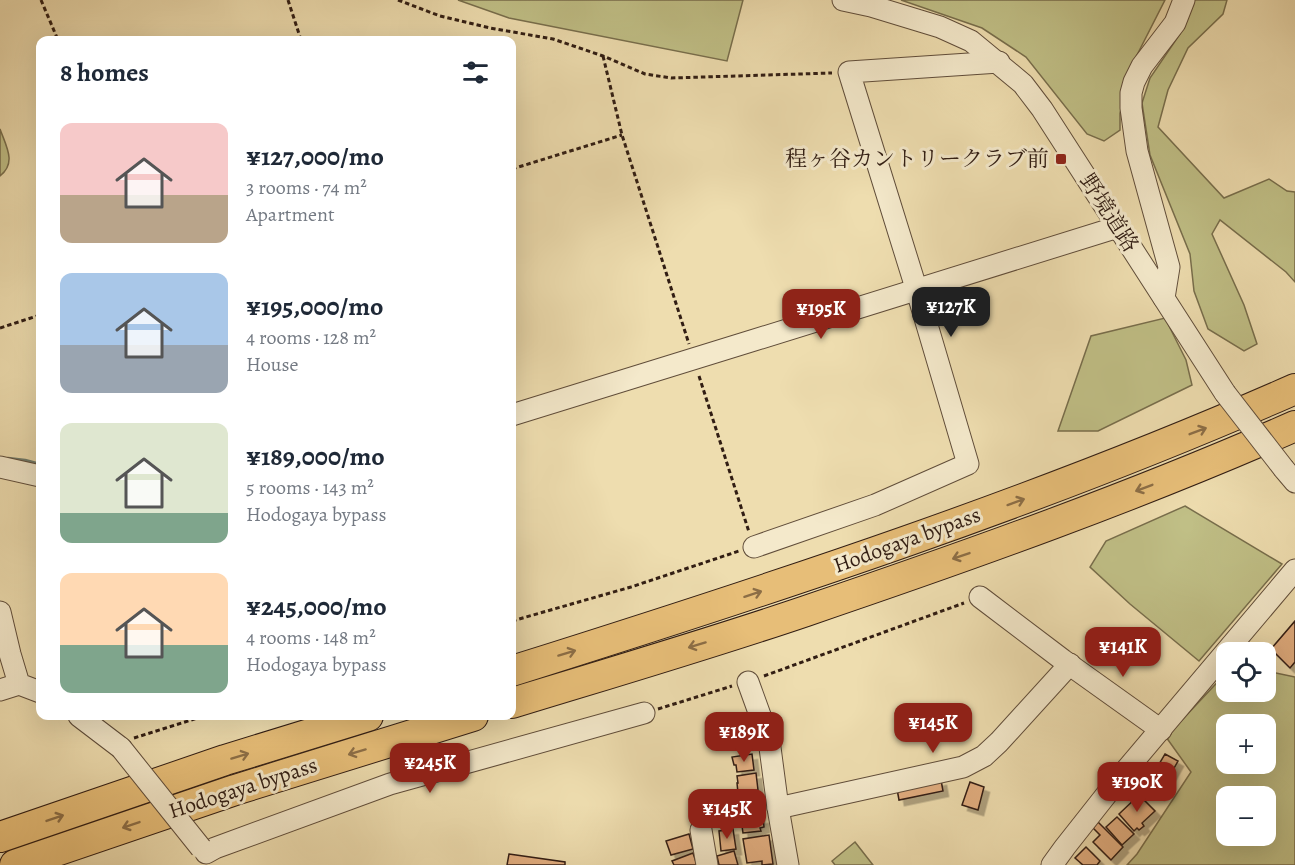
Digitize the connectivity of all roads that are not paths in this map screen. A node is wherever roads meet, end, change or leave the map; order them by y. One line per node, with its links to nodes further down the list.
1 (843, 0): 3 (street, 野境道路)
2 (1184, 0): 6 (street)
3 (999, 62): 4 (street, 野境道路); 5 (street)
4 (1118, 227): 5 (street); 6 (street, 野境道路)
5 (917, 291): 8 (street); 13 (street)
6 (1164, 298): 12 (street, 野境道路, bridge)
7 (1295, 389): 18 (highway, Hodogaya bypass, one-way to 7)
8 (516, 414)
9 (1295, 426): 22 (highway, Hodogaya bypass, one-way to 22)
10 (0, 467): 11 (street)
11 (36, 475)
12 (1290, 476)
13 (754, 547)
14 (1295, 570): 27 (street)
15 (980, 597): 17 (street)
16 (0, 612): 20 (street)
17 (1070, 664): 27 (street); 28 (street)
18 (516, 670)
19 (748, 682): 28 (street)
20 (10, 687): 21 (street)
21 (36, 691)
22 (516, 702)
23 (644, 713): 31 (street)
24 (85, 720): 31 (street, bridge)
25 (355, 720): 30 (highway, Hodogaya bypass, one-way to 25)
26 (460, 720): 32 (highway, Hodogaya bypass, one-way to 32)
27 (1161, 730): 35 (street)
28 (778, 808): 34 (street)
29 (701, 830): 33 (street)
30 (0, 837)
31 (208, 855)
32 (15, 865)
33 (707, 865)
34 (788, 865)
35 (1052, 865)

